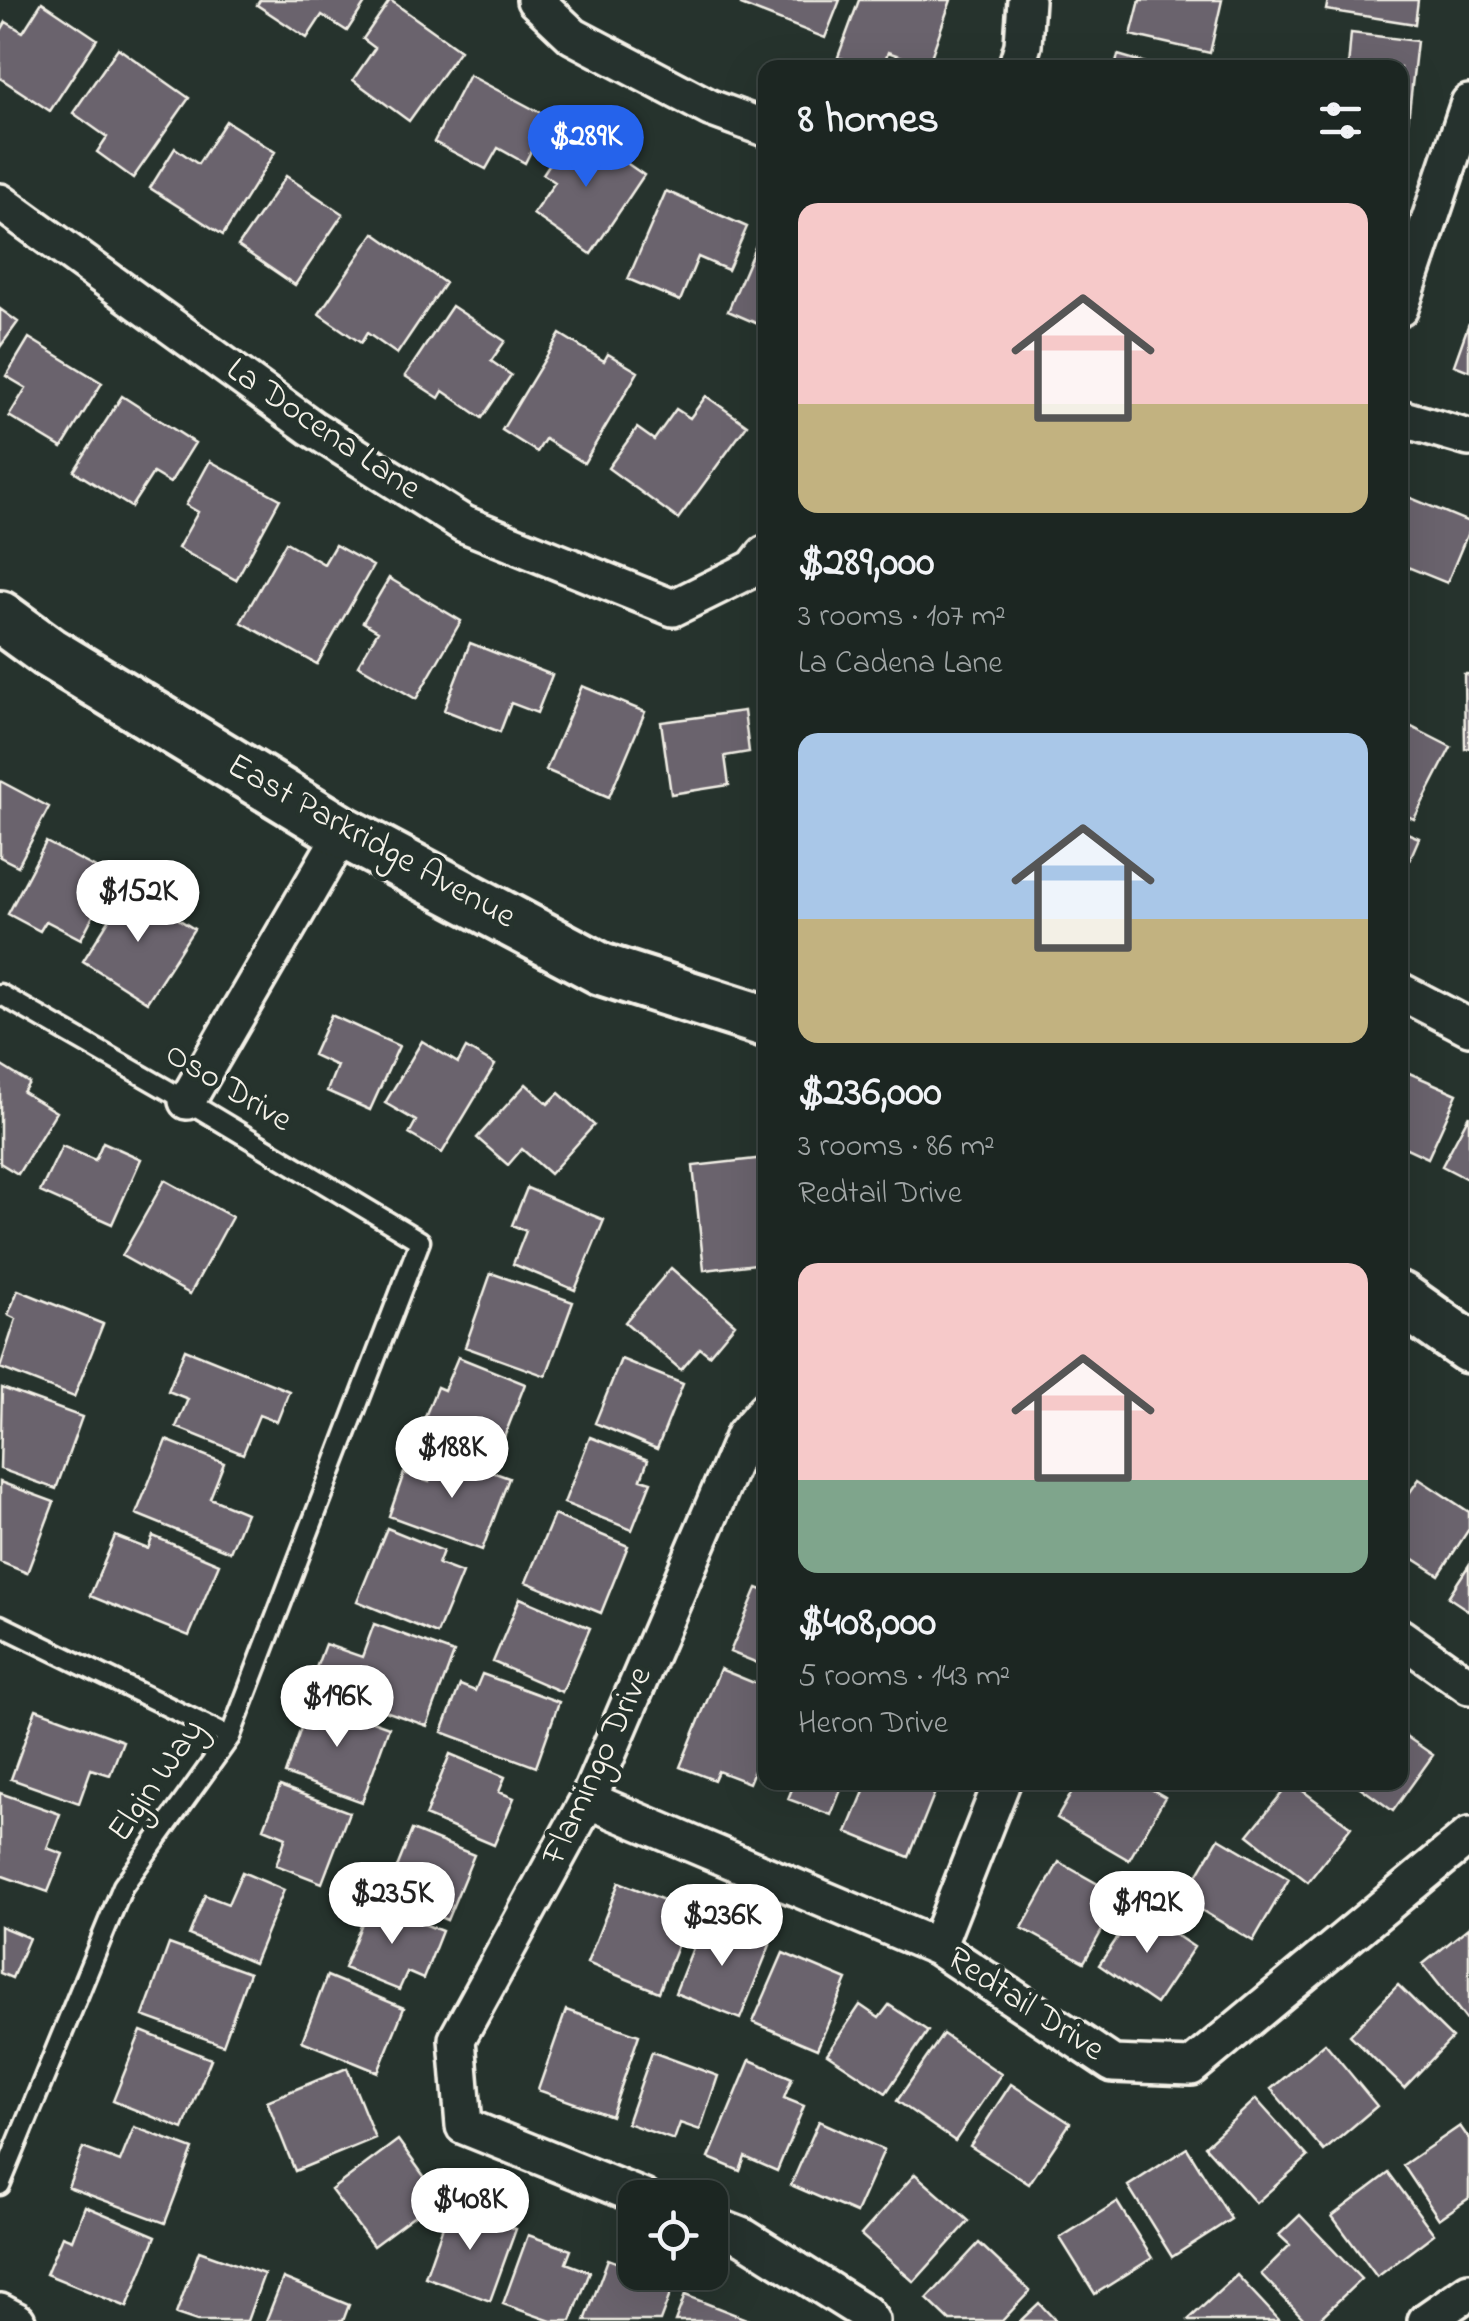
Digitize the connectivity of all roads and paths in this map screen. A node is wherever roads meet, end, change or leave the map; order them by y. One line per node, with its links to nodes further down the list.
1 (535, 0): 5 (street)
2 (1026, 0): 3 (street)
3 (1019, 60)
4 (1469, 103): 7 (street)
5 (758, 125)
6 (0, 202): 10 (street, La Docena Lane)
7 (1408, 284)
8 (1408, 420): 9 (street)
9 (1469, 438)
10 (758, 563)
11 (0, 616): 12 (main road, East Parkridge Avenue)
12 (344, 832): 15 (main road, East Parkridge Avenue); 17 (street)
13 (1408, 993): 16 (street)
14 (0, 994): 17 (lane, Oso Drive)
15 (758, 1019)
16 (1468, 1019)
17 (187, 1101): 18 (lane, Oso Drive)
18 (420, 1241): 25 (lane, Elgin Way)
19 (1408, 1304): 20 (main road)
20 (1469, 1347)
21 (758, 1418): 27 (street, Flamingo Drive)
22 (0, 1625): 25 (lane)
23 (1408, 1643): 24 (street)
24 (1469, 1686)
25 (230, 1737): 30 (lane, Elgin Way)
26 (999, 1790): 29 (street)
27 (588, 1800): 29 (street, Redtail Drive); 31 (street, Flamingo Drive)
28 (1469, 1836): 29 (street, Redtail Drive)
29 (937, 1947)
30 (0, 2184)
31 (618, 2188)
32 (728, 2231): 35 (street)
33 (1469, 2291): 37 (street)
34 (0, 2312): 36 (street)
35 (865, 2318)
36 (17, 2321)
37 (1426, 2321)

